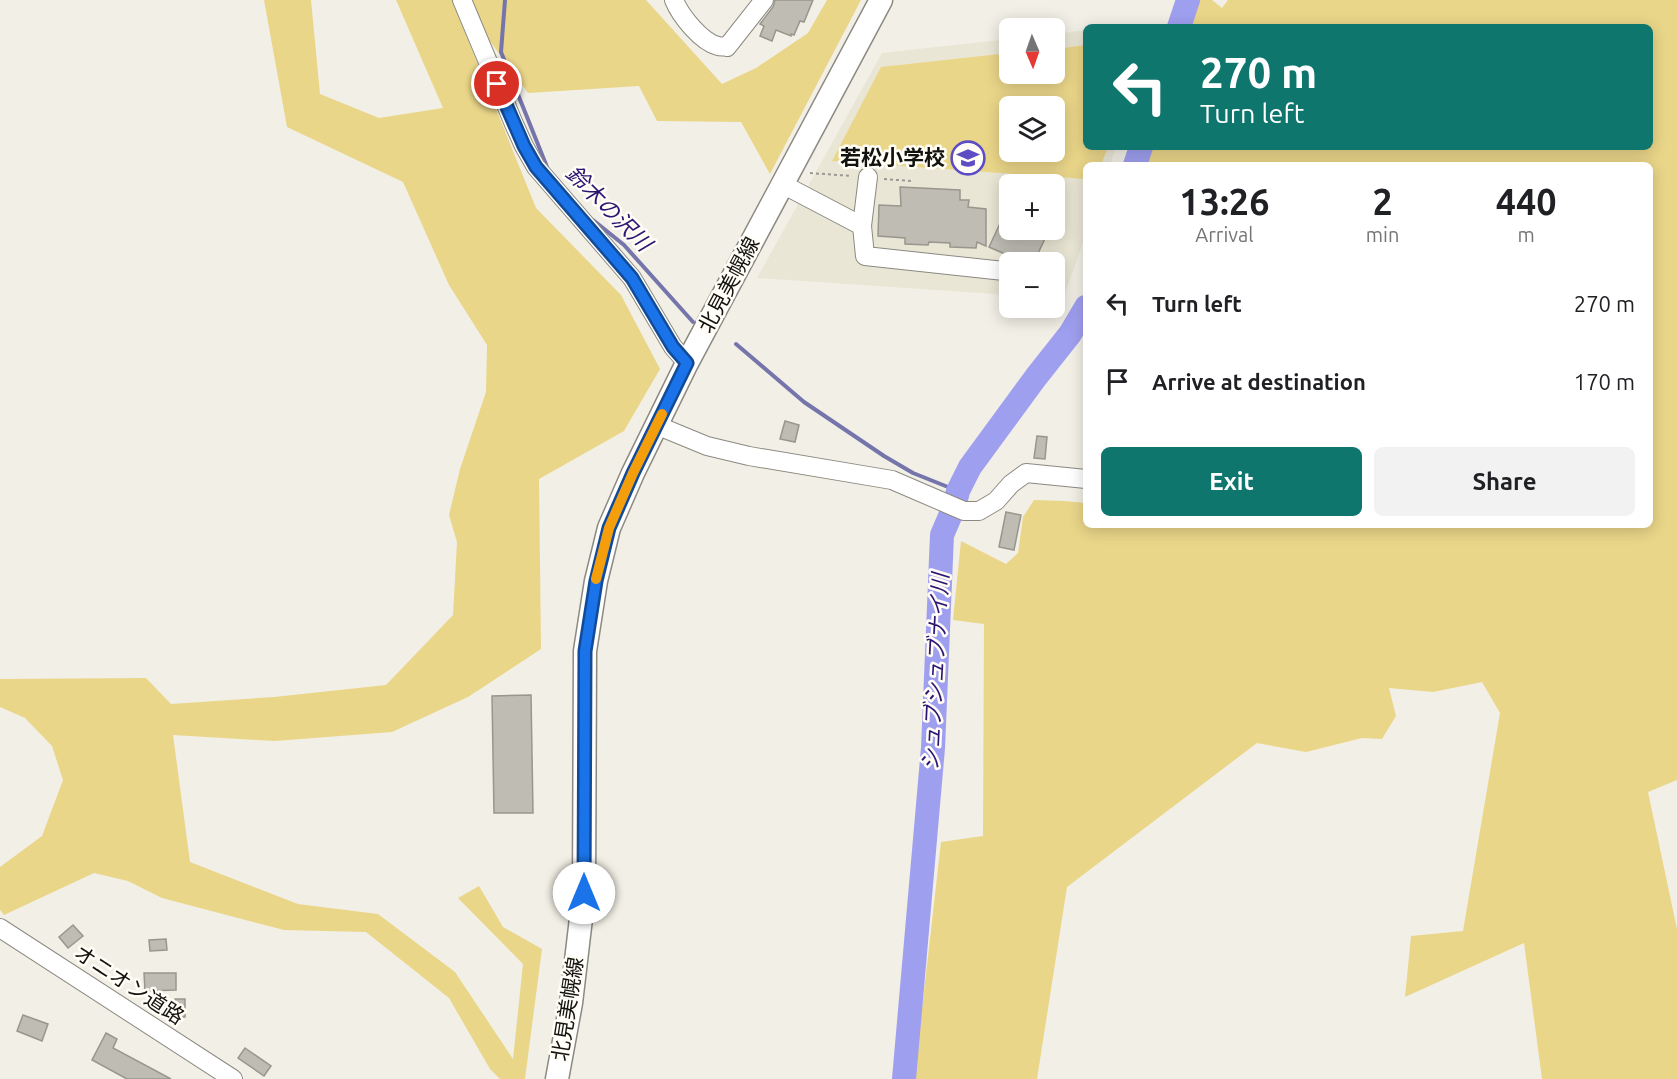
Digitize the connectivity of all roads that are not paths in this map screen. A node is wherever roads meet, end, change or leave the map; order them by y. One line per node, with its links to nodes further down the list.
1 (462, 0): 9 (street)
2 (674, 0): 3 (street)
3 (764, 0)
4 (881, 0): 6 (main road, 北見美幌線)
5 (868, 177): 7 (street)
6 (785, 178): 7 (street); 9 (main road, 北見美幌線)
7 (862, 226): 8 (street)
8 (999, 270)
9 (687, 363): 10 (main road, 北見美幌線)
10 (656, 425): 11 (street); 14 (main road, 北見美幌線)
11 (1083, 479)
12 (0, 928): 13 (street, オニオン道路)
13 (233, 1079)
14 (557, 1079)

